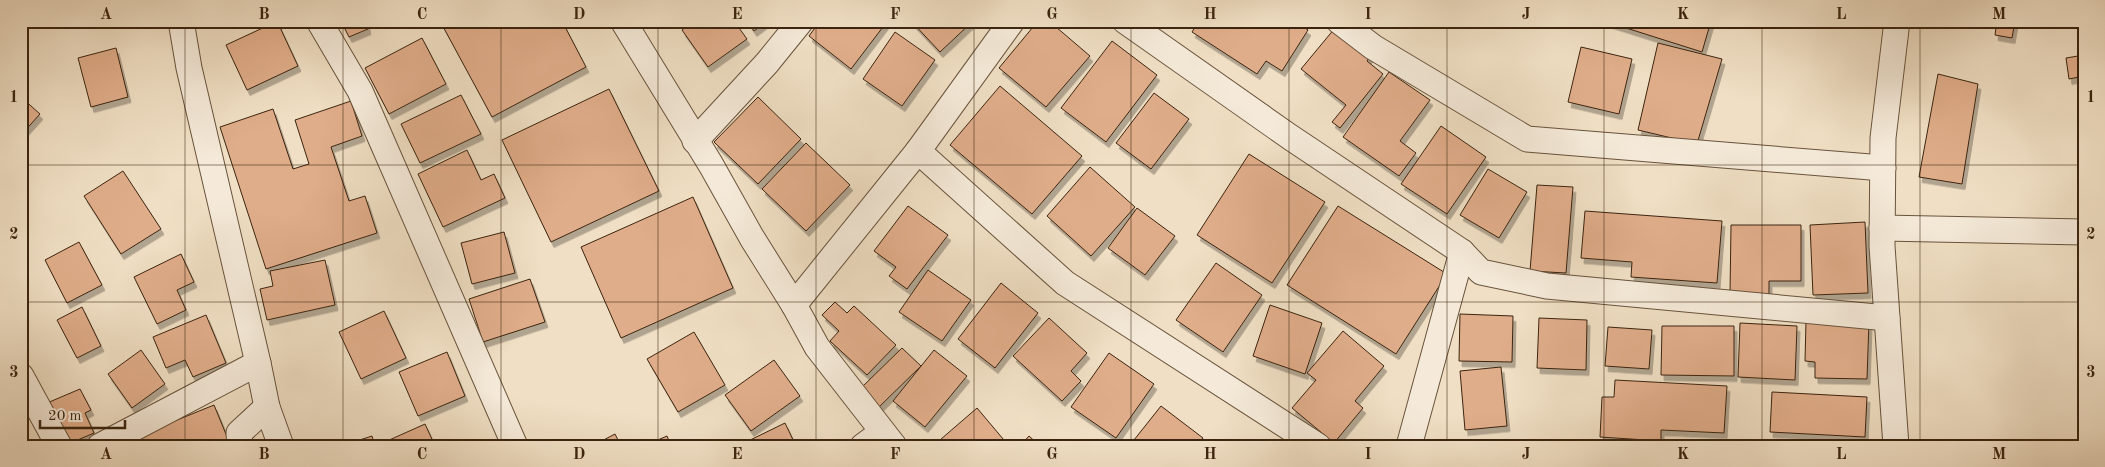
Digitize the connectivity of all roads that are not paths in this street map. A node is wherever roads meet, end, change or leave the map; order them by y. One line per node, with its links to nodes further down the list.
1 (182, 21): 17 (street)
2 (319, 21): 26 (street)
3 (623, 21): 9 (street)
4 (801, 21): 9 (street)
5 (1012, 21): 10 (street)
6 (1125, 21): 14 (street)
7 (1339, 21): 11 (street)
8 (1897, 21): 11 (street)
9 (695, 141): 15 (street)
10 (918, 151): 15 (street); 27 (street)
11 (1883, 168): 12 (street)
12 (1882, 228): 13 (street); 16 (street)
13 (2084, 232)
14 (1462, 252): 16 (street); 21 (street)
15 (794, 305): 20 (street)
16 (1887, 318): 28 (street)
17 (258, 363): 19 (street); 23 (street)
18 (21, 376): 22 (street)
19 (267, 407): 24 (street); 25 (street)
20 (880, 441)
21 (1414, 445)
22 (59, 446)
23 (100, 446)
24 (240, 446)
25 (281, 446)
26 (515, 446)
27 (1318, 446)
28 (1896, 446)

